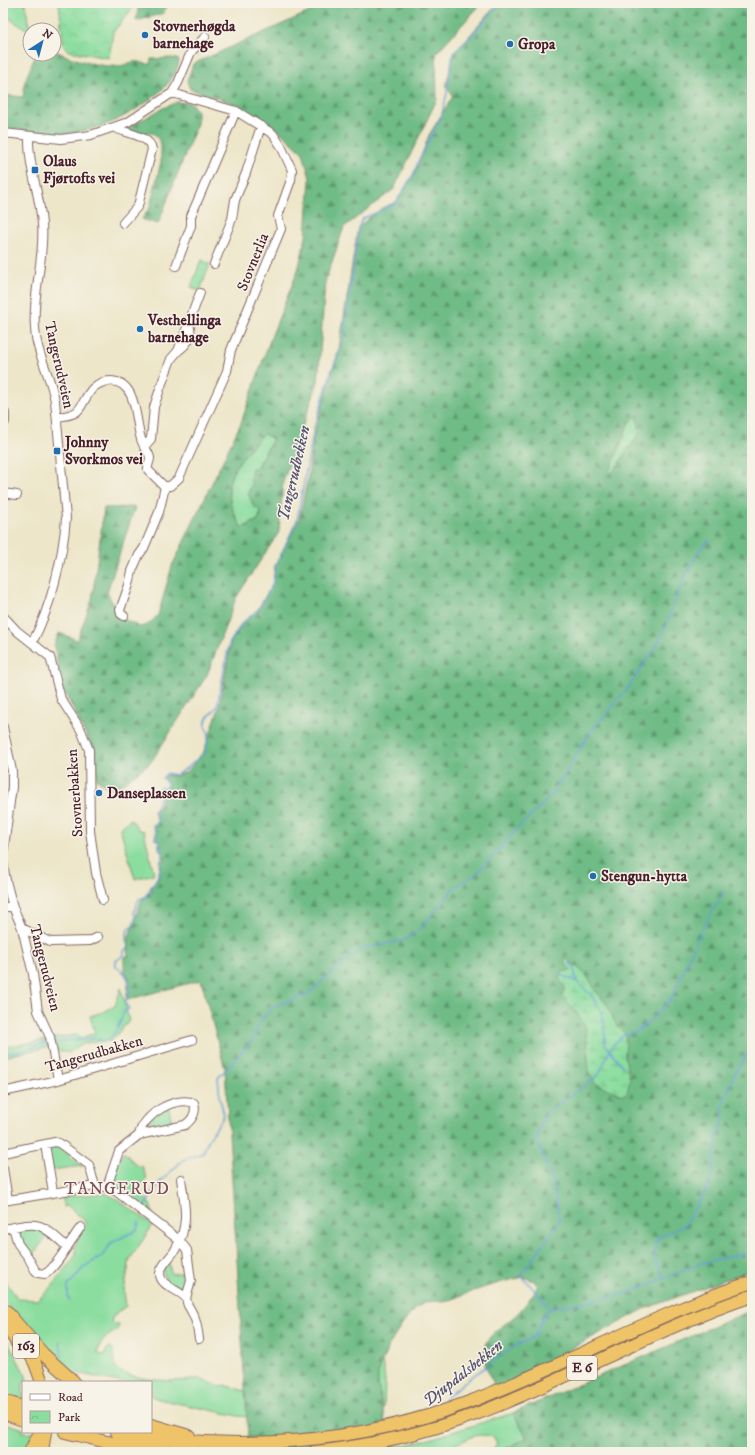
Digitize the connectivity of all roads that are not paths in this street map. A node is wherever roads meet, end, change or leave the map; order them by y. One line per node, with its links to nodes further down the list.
1 (205, 37): 2 (street)
2 (172, 93): 3 (street, Stovnerlia); 5 (street)
3 (236, 111): 4 (street, Stovnerlia); 10 (street)
4 (261, 126): 9 (street); 18 (street, Stovnerlia)
5 (115, 128): 7 (street); 8 (street)
6 (3, 133): 7 (street)
7 (29, 137): 15 (street, Tangerudveien)
8 (123, 223)
9 (214, 264)
10 (176, 266)
11 (200, 293): 13 (street)
12 (190, 328): 13 (street)
13 (178, 351): 17 (street)
14 (4, 413): 16 (street)
15 (57, 417): 17 (street); 23 (street, Tangerudveien)
16 (3, 422)
17 (144, 447): 18 (street)
18 (165, 487): 22 (street)
19 (3, 493): 20 (street)
20 (17, 495)
21 (3, 616): 23 (street, Stovnerbakken)
22 (124, 616)
23 (32, 643): 27 (street, Stovnerbakken)
24 (3, 727): 25 (street)
25 (3, 854)
26 (3, 862): 29 (street, Tangerudveien)
27 (103, 900)
28 (3, 907): 29 (street)
29 (13, 907): 30 (street, Tangerudveien)
30 (22, 928): 31 (street); 33 (street, Tangerudveien)
31 (98, 937)
32 (192, 1040): 33 (street, Tangerudbakken)
33 (58, 1080): 34 (street, Tangerudbakken)
34 (3, 1092)
35 (139, 1135): 35 (street); 41 (street)
36 (45, 1144): 37 (street); 40 (street); 42 (street)
37 (3, 1153)
38 (3, 1171): 43 (street)
39 (182, 1179): 47 (street)
40 (95, 1186): 41 (street); 42 (street)
41 (107, 1187): 47 (street)
42 (53, 1192): 43 (street)
43 (6, 1201)
44 (13, 1227): 46 (street); 48 (street); 48 (street)
45 (81, 1227): 48 (street)
46 (3, 1229)
47 (179, 1240): 51 (street); 51 (street)
48 (66, 1246)
49 (752, 1282): 67 (highway, E 6)
50 (752, 1296): 72 (highway, E 6)
51 (186, 1298): 53 (street)
52 (4, 1312): 54 (highway, 163); 55 (highway, 163); 56 (highway)
53 (199, 1339)
54 (35, 1381)
55 (42, 1381)
56 (73, 1381)
57 (3, 1402): 58 (highway)
58 (22, 1407)
59 (3, 1413): 61 (highway)
60 (3, 1419): 62 (highway)
61 (22, 1421)
62 (22, 1421)
63 (152, 1425): 67 (highway)
64 (40, 1433): 68 (highway); 69 (highway); 70 (highway)
65 (70, 1433): 71 (highway)
66 (123, 1433): 67 (highway, E 6)
67 (211, 1442)
68 (30, 1452)
69 (37, 1452)
70 (42, 1452)
71 (171, 1452)
72 (314, 1452)

